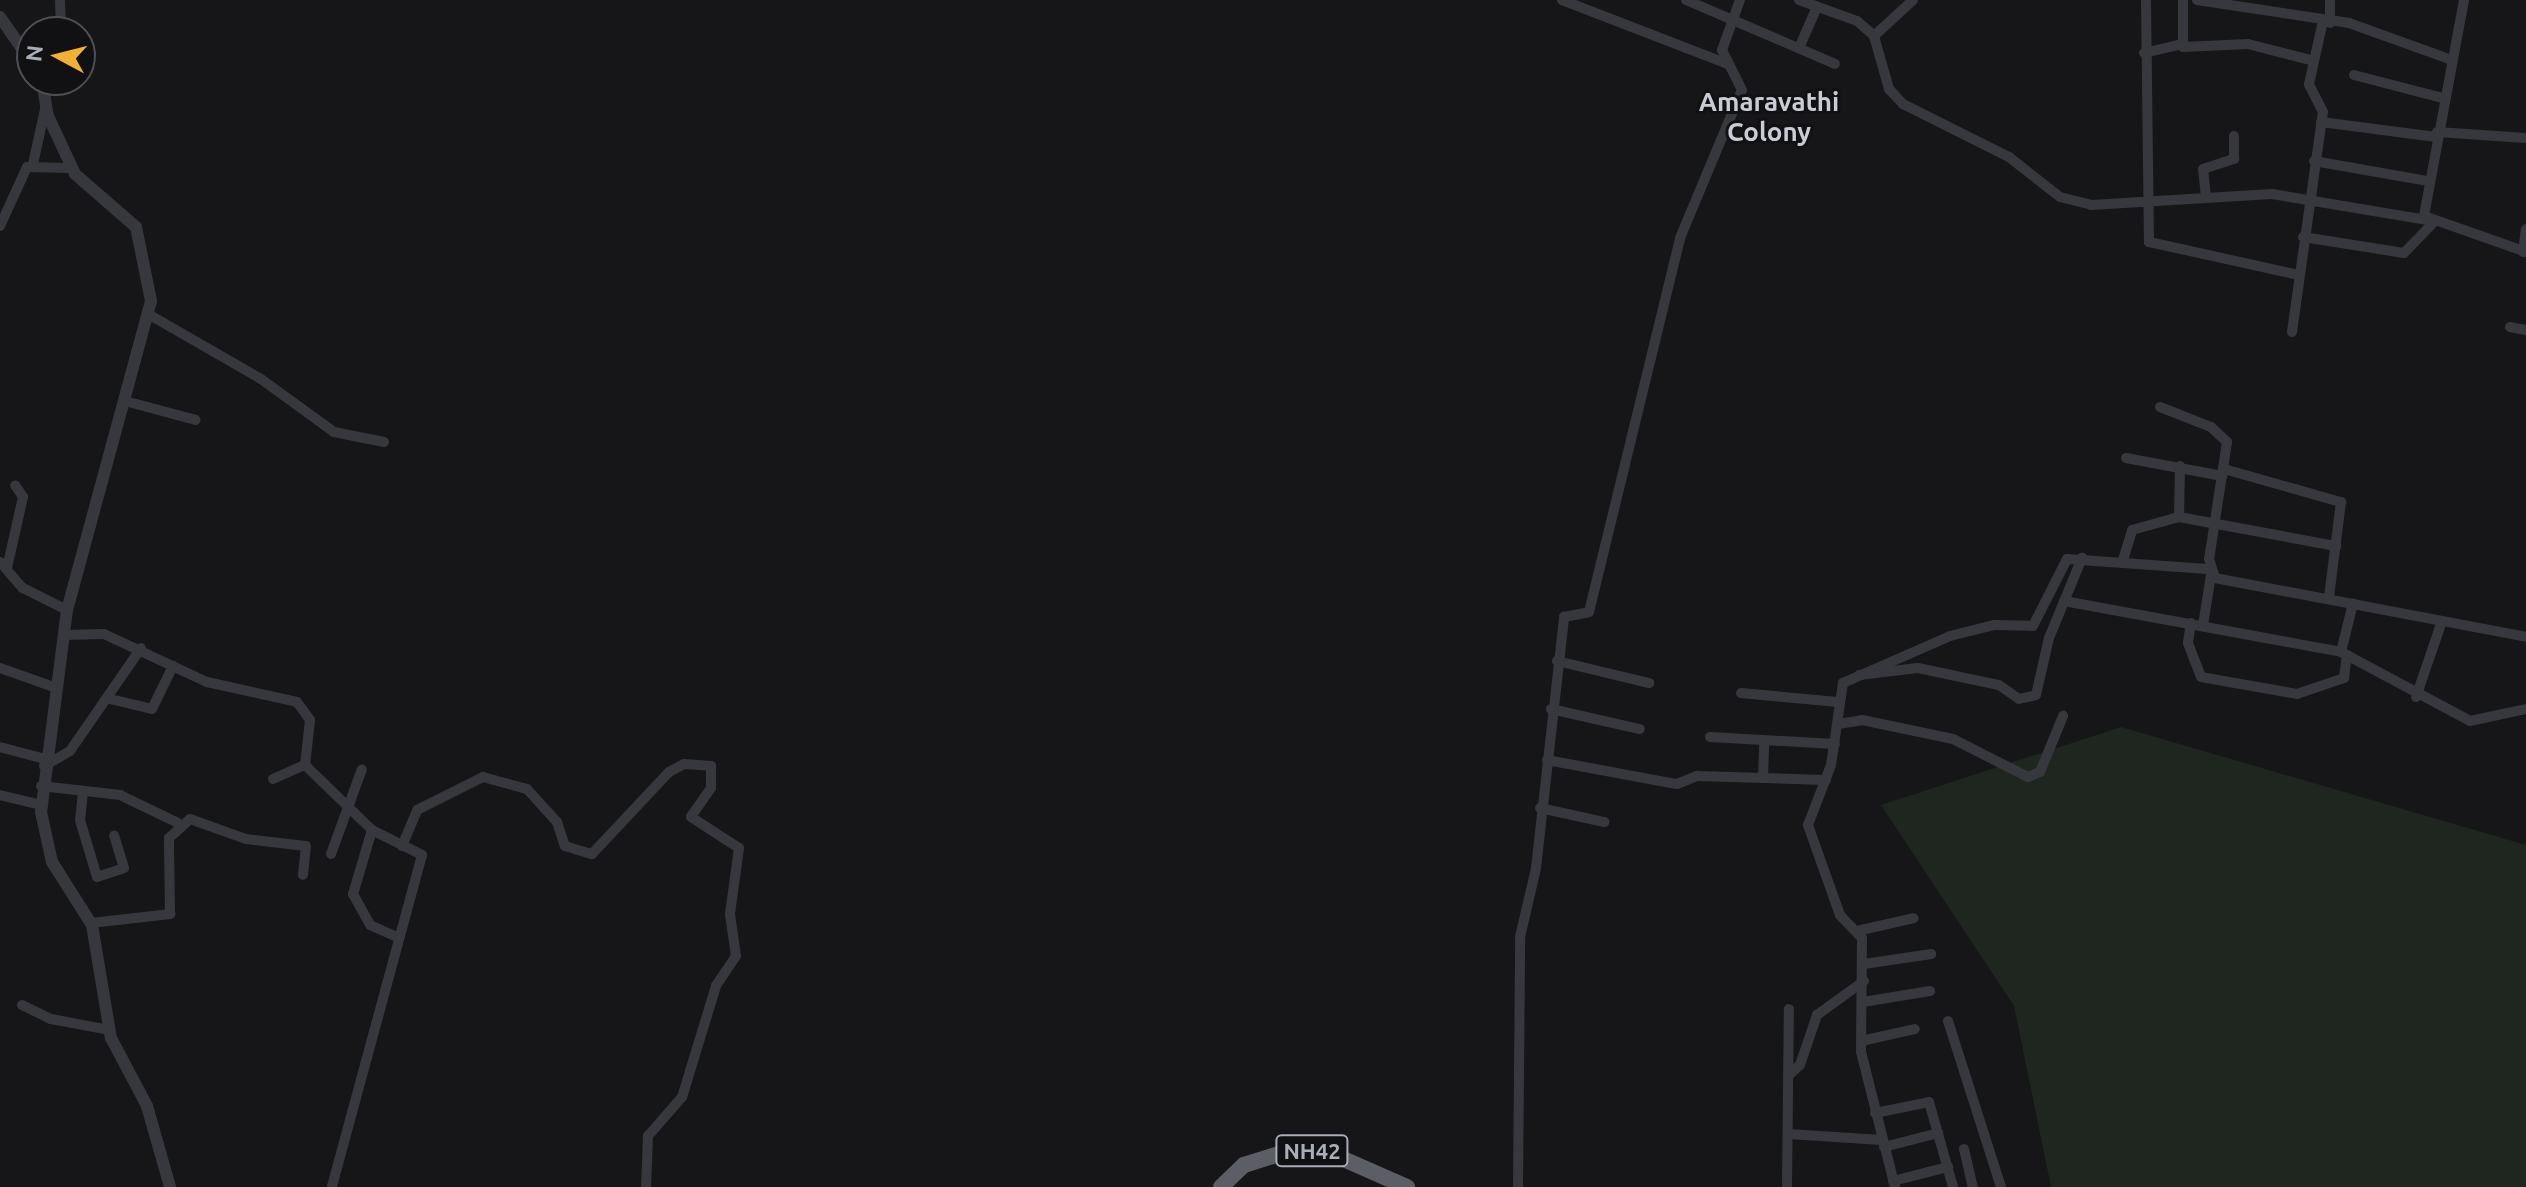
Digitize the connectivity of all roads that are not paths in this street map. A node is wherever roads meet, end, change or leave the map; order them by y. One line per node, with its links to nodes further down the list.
1 (1562, 0): 23 (street)
2 (1686, 0): 13 (street)
3 (1740, 0): 13 (street)
4 (1799, 0): 11 (street)
5 (1913, 0): 15 (street)
6 (2146, 0): 19 (street)
7 (2183, 0): 17 (street)
8 (2197, 0): 14 (street)
9 (2330, 0): 14 (street)
10 (2464, 0): 20 (street)
11 (1817, 7): 15 (street); 18 (street)
12 (0, 17): 16 (street)
13 (1732, 18): 18 (street); 23 (street)
14 (2327, 22): 20 (street); 21 (street)
15 (1874, 36): 38 (street)
16 (16, 40)
17 (2180, 45): 19 (street); 21 (street)
18 (1799, 48): 22 (street)
19 (2144, 53): 38 (street)
20 (2449, 59): 26 (street)
21 (2314, 61): 28 (street)
22 (1835, 64)
23 (1730, 65): 75 (street)
24 (2354, 75): 26 (street)
25 (45, 96): 27 (street)
26 (2442, 98): 29 (street)
27 (46, 105): 33 (street); 34 (street)
28 (2321, 122): 29 (street); 32 (street)
29 (2436, 134): 31 (street); 35 (street)
30 (2234, 136): 36 (street)
31 (2526, 138)
32 (2314, 161): 35 (street); 37 (street)
33 (33, 164): 34 (street); 40 (street)
34 (71, 168): 45 (street)
35 (2428, 181): 39 (street)
36 (2206, 197): 37 (street); 38 (street)
37 (2307, 197): 39 (street); 42 (street)
38 (2151, 200): 44 (street)
39 (2431, 221): 42 (street); 43 (street)
40 (0, 226)
41 (2526, 229): 43 (street)
42 (2303, 237): 44 (street)
43 (2524, 252)
44 (2299, 275): 48 (street)
45 (148, 314): 49 (street); 52 (street)
46 (2510, 327): 47 (street)
47 (2526, 330)
48 (2292, 332)
49 (125, 401): 51 (street); 67 (street)
50 (2160, 407): 55 (street)
51 (196, 420)
52 (384, 442)
53 (2126, 458): 54 (street)
54 (2180, 466): 55 (street); 57 (street)
55 (2223, 472): 58 (street); 59 (street)
56 (15, 485): 62 (street)
57 (2179, 517): 58 (street); 61 (street)
58 (2217, 523): 59 (street); 63 (street)
59 (2336, 546): 64 (street)
60 (2082, 558): 61 (street); 65 (street); 78 (street)
61 (2123, 560): 63 (street)
62 (3, 565): 67 (street)
63 (2210, 572): 64 (street); 70 (street)
64 (2329, 597): 66 (street)
65 (2064, 601): 68 (street); 78 (street)
66 (2353, 603): 69 (street); 74 (street)
67 (67, 610): 71 (street)
68 (2191, 623): 70 (street); 74 (street)
69 (2441, 624): 72 (street); 82 (street)
70 (2203, 625): 74 (street)
71 (63, 635): 73 (street); 80 (street)
72 (2526, 637)
73 (141, 648): 76 (street); 83 (street)
74 (2344, 654): 82 (street)
75 (1557, 661): 79 (street); 85 (street)
76 (173, 666): 83 (street); 96 (street)
77 (0, 668): 80 (street)
78 (1853, 675): 84 (street)
79 (1649, 683)
80 (54, 687): 95 (street)
81 (1741, 693): 84 (street)
82 (2416, 697): 86 (street)
83 (110, 699): 95 (street)
84 (1838, 702): 88 (street)
85 (1551, 709): 89 (street); 94 (street)
86 (2526, 709)
87 (2063, 716): 88 (street)
88 (1838, 724): 92 (street)
89 (1640, 729)
90 (1710, 737): 91 (street)
91 (1764, 741): 92 (street); 98 (street)
92 (1835, 744): 100 (street)
93 (0, 747): 95 (street)
94 (1547, 760): 98 (street); 106 (street)
95 (44, 763): 101 (street)
96 (305, 765): 99 (street); 104 (street)
97 (362, 769): 104 (street)
98 (1763, 778): 100 (street)
99 (273, 779)
100 (1826, 780): 116 (street)
101 (41, 786): 102 (street); 105 (street)
102 (83, 792): 108 (street); 110 (street)
103 (0, 795): 105 (street)
104 (350, 801): 109 (street); 112 (street)
105 (41, 805): 115 (street)
106 (1540, 808): 107 (street); 142 (street)
107 (1604, 822)
108 (178, 823): 113 (street); 115 (street)
109 (372, 830): 111 (street); 117 (street)
110 (114, 835)
111 (402, 846): 117 (street); 139 (street)
112 (331, 854)
113 (303, 875)
114 (1914, 918): 116 (street)
115 (91, 923): 127 (street)
116 (1857, 931): 119 (street)
117 (399, 938): 138 (street)
118 (1931, 954): 119 (street)
119 (1864, 964): 120 (street)
120 (1864, 981): 122 (street); 129 (street)
121 (1930, 991): 122 (street)
122 (1863, 1002): 128 (street)
123 (22, 1005): 127 (street)
124 (1789, 1009): 129 (street)
125 (1948, 1021): 146 (street)
126 (1915, 1029): 128 (street)
127 (109, 1030): 137 (street)
128 (1861, 1041): 130 (street)
129 (1788, 1076): 132 (street)
130 (1875, 1113): 131 (street); 133 (street)
131 (1938, 1133): 133 (street); 135 (street)
132 (1788, 1134): 133 (street); 143 (street)
133 (1883, 1144): 136 (street)
134 (1964, 1149): 145 (street)
135 (1948, 1167): 136 (street); 144 (street)
136 (1894, 1184)
137 (170, 1187)
138 (332, 1187)
139 (646, 1187)
140 (1221, 1187): 141 (highway, NH42)
141 (1407, 1187)
142 (1518, 1187)
143 (1787, 1187)
144 (1953, 1187)
145 (1973, 1187)
146 (2001, 1187)

